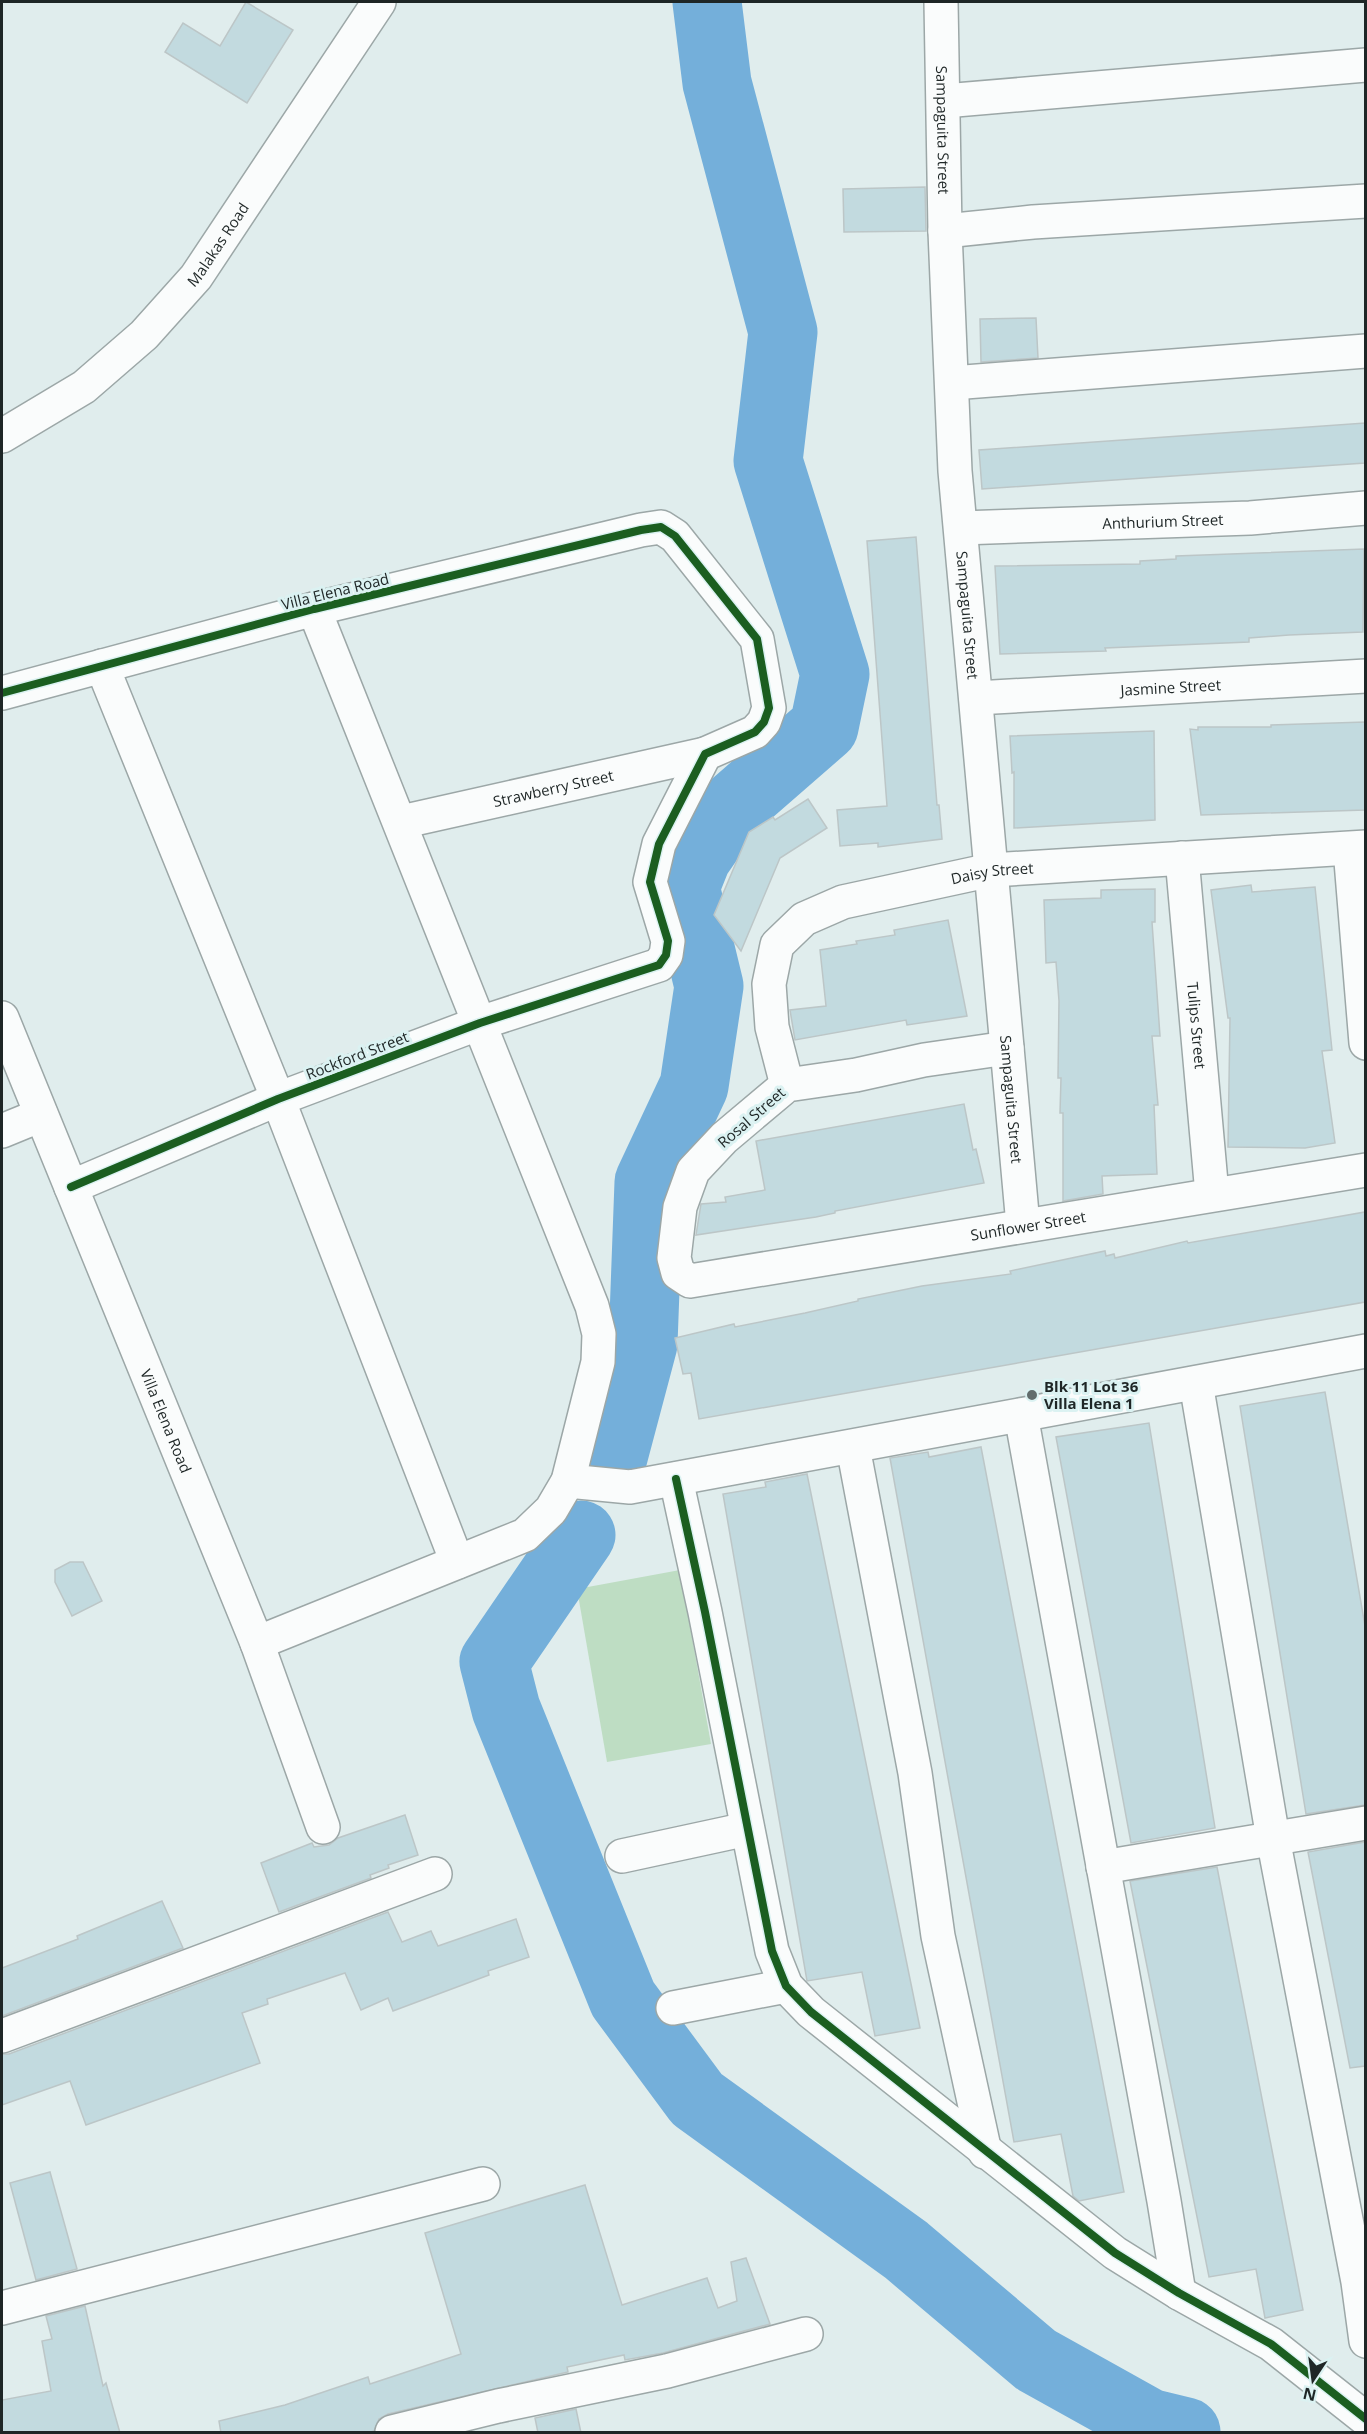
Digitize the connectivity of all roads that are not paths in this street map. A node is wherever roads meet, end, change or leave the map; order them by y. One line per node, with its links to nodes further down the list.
1 (379, 2): 9 (street, Malakas Road)
2 (940, 2): 4 (street, Sampaguita Street)
3 (1365, 65): 4 (street)
4 (944, 101): 6 (street, Sampaguita Street)
5 (1365, 201): 6 (street)
6 (945, 231): 8 (street, Sampaguita Street)
7 (1365, 351): 8 (street)
8 (952, 383): 11 (street, Sampaguita Street)
9 (2, 436)
10 (1365, 508): 11 (street, Anthurium Street)
11 (961, 528): 17 (street, Sampaguita Street)
12 (675, 536): 13 (street, Villa Elena Road); 18 (street, Strawberry Street)
13 (314, 609): 14 (street, Villa Elena Road); 19 (street)
14 (102, 666): 16 (street, Villa Elena Road); 28 (street)
15 (1365, 676): 17 (street, Jasmine Street)
16 (2, 693)
17 (976, 698): 22 (street, Sampaguita Street)
18 (705, 754): 19 (street, Strawberry Street); 24 (street, Rockford Street)
19 (401, 822): 24 (street)
20 (1358, 848): 21 (street, Daisy Street); 25 (street)
21 (1182, 858): 22 (street, Daisy Street); 33 (street, Tulips Street)
22 (991, 870): 26 (street, Sampaguita Street); 27 (street, Daisy Street)
23 (2, 1018): 29 (street, Villa Elena Road)
24 (480, 1023): 28 (street, Rockford Street); 41 (street)
25 (1365, 1043)
26 (1007, 1048): 27 (street, Rosal Street); 34 (street, Sampaguita Street)
27 (787, 1085): 35 (street, Rosal Street)
28 (278, 1099): 32 (street, Rockford Street); 42 (street)
29 (41, 1115): 30 (street); 32 (street, Villa Elena Road)
30 (2, 1131)
31 (1365, 1170): 33 (street, Sunflower Street)
32 (71, 1187): 43 (street, Villa Elena Road)
33 (1212, 1194): 34 (street, Sunflower Street)
34 (1023, 1225): 35 (street, Sunflower Street)
35 (690, 1281)
36 (1365, 1352): 37 (street)
37 (1196, 1383): 38 (street); 47 (street)
38 (1021, 1416): 39 (street); 49 (street)
39 (853, 1447): 40 (street); 54 (street)
40 (676, 1479): 41 (street); 46 (street)
41 (579, 1482): 42 (street)
42 (457, 1562): 43 (street)
43 (257, 1643): 45 (street, Villa Elena Road)
44 (1365, 1823): 47 (street)
45 (323, 1827)
46 (747, 1829): 48 (street); 51 (street)
47 (1273, 1838): 49 (street); 56 (street)
48 (622, 1856)
49 (1103, 1867): 57 (street)
50 (435, 1874): 53 (street)
51 (786, 1986): 52 (street); 54 (street)
52 (673, 2008)
53 (2, 2036)
54 (986, 2152): 57 (street)
55 (483, 2184): 58 (street)
56 (1362, 2281): 60 (street)
57 (1179, 2294): 61 (street)
58 (2, 2308)
59 (806, 2334): 62 (street)
60 (1365, 2341)
61 (1365, 2419)
62 (392, 2433)

